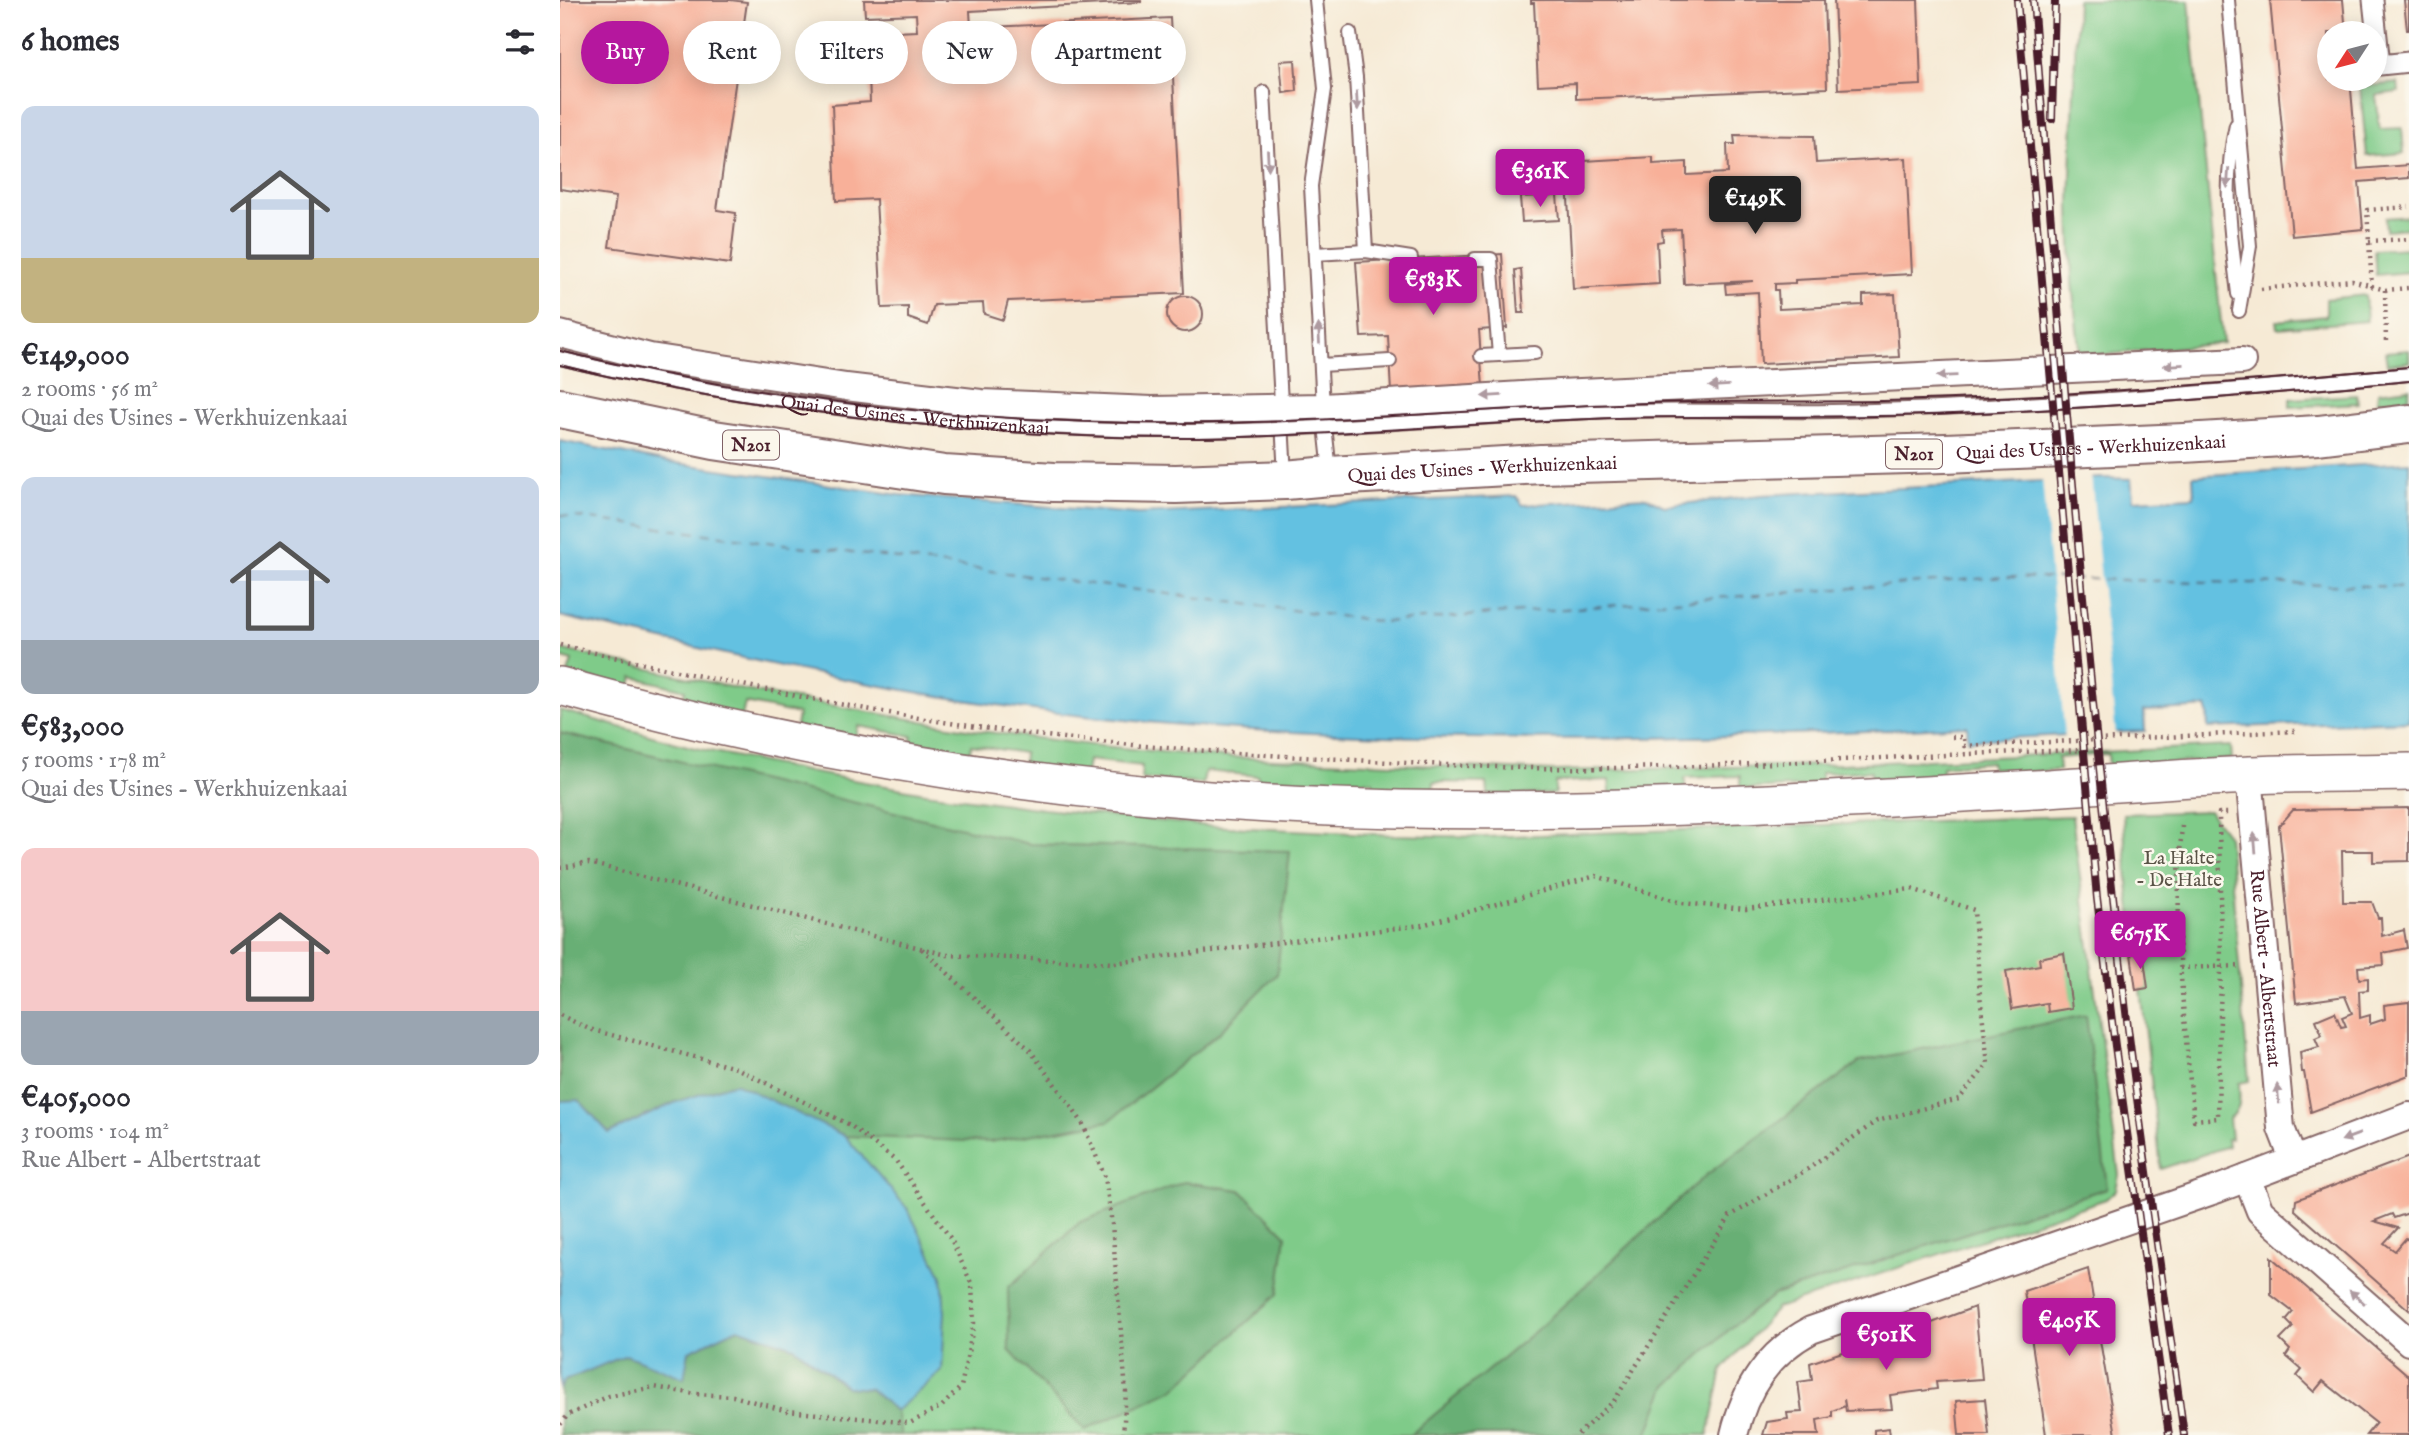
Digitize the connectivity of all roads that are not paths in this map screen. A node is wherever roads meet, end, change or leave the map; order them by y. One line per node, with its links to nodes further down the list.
1 (1316, 0): 9 (lane)
2 (2228, 0): 7 (lane)
3 (2372, 0): 5 (street)
4 (1350, 33): 8 (lane, one-way to 8)
5 (2409, 62)
6 (1264, 92): 23 (lane, one-way to 23)
7 (2239, 111): 7 (lane, one-way to 7)
8 (1366, 251): 9 (lane); 10 (lane)
9 (1315, 254): 19 (lane, one-way to 9)
10 (1411, 258)
11 (1475, 259): 14 (lane)
12 (560, 334): 23 (street, Quai des Usines - Werkhuizenkaai)
13 (1535, 353): 14 (lane)
14 (1499, 355): 15 (lane)
15 (1481, 356)
16 (560, 358): 23 (lane, Quai des Usines - Werkhuizenkaai)
17 (1390, 361): 19 (lane)
18 (2242, 361): 22 (street, Quai des Usines - Werkhuizenkaai, one-way to 22)
19 (1321, 365): 22 (lane)
20 (2409, 374): 22 (lane, Quai des Usines - Werkhuizenkaai)
21 (560, 408): 26 (main road, Quai des Usines - Werkhuizenkaai / N201)
22 (1324, 417): 23 (street, Quai des Usines - Werkhuizenkaai); 25 (lane)
23 (1282, 418): 26 (lane)
24 (2409, 424): 25 (main road, Quai des Usines - Werkhuizenkaai / N201)
25 (1330, 475): 26 (main road, Quai des Usines - Werkhuizenkaai / N201)
26 (1285, 480)
27 (560, 686): 29 (main road)
28 (2409, 772): 29 (main road)
29 (2249, 775): 31 (street, Rue Albert - Albertstraat, one-way to 29)
30 (2409, 1116): 31 (street, one-way to 31)
31 (2293, 1159): 32 (street)
32 (2247, 1178): 33 (street, one-way to 32); 34 (street)
33 (2409, 1342)
34 (1734, 1435)

